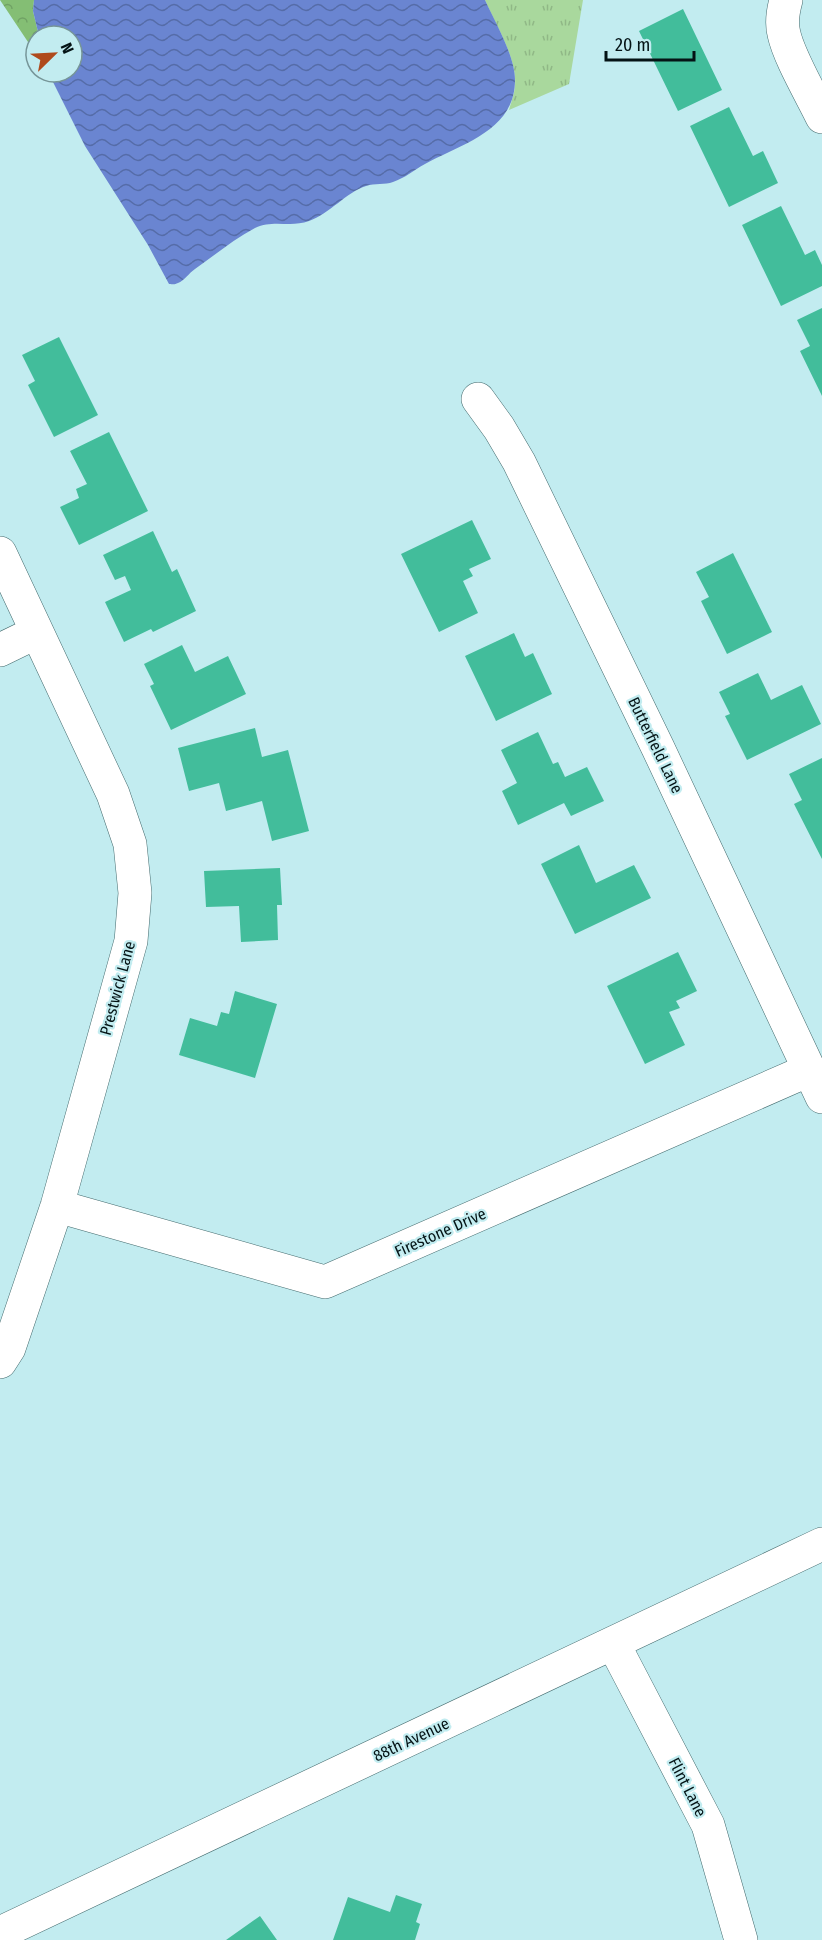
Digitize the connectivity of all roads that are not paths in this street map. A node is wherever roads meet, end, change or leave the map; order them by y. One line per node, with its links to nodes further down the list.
1 (786, 0): 2 (street)
2 (822, 117)
3 (478, 399): 7 (street, Butterfield Lane)
4 (0, 554): 5 (street, Prestwick Lane)
5 (38, 633): 6 (street); 8 (street, Prestwick Lane)
6 (0, 650)
7 (816, 1084): 8 (street, Firestone Drive)
8 (57, 1206): 9 (street, Prestwick Lane)
9 (0, 1362)
10 (822, 1544): 11 (street, 88th Avenue)
11 (613, 1643): 12 (street, 88th Avenue); 13 (street, Flint Lane)
12 (0, 1933)
13 (741, 1940)

